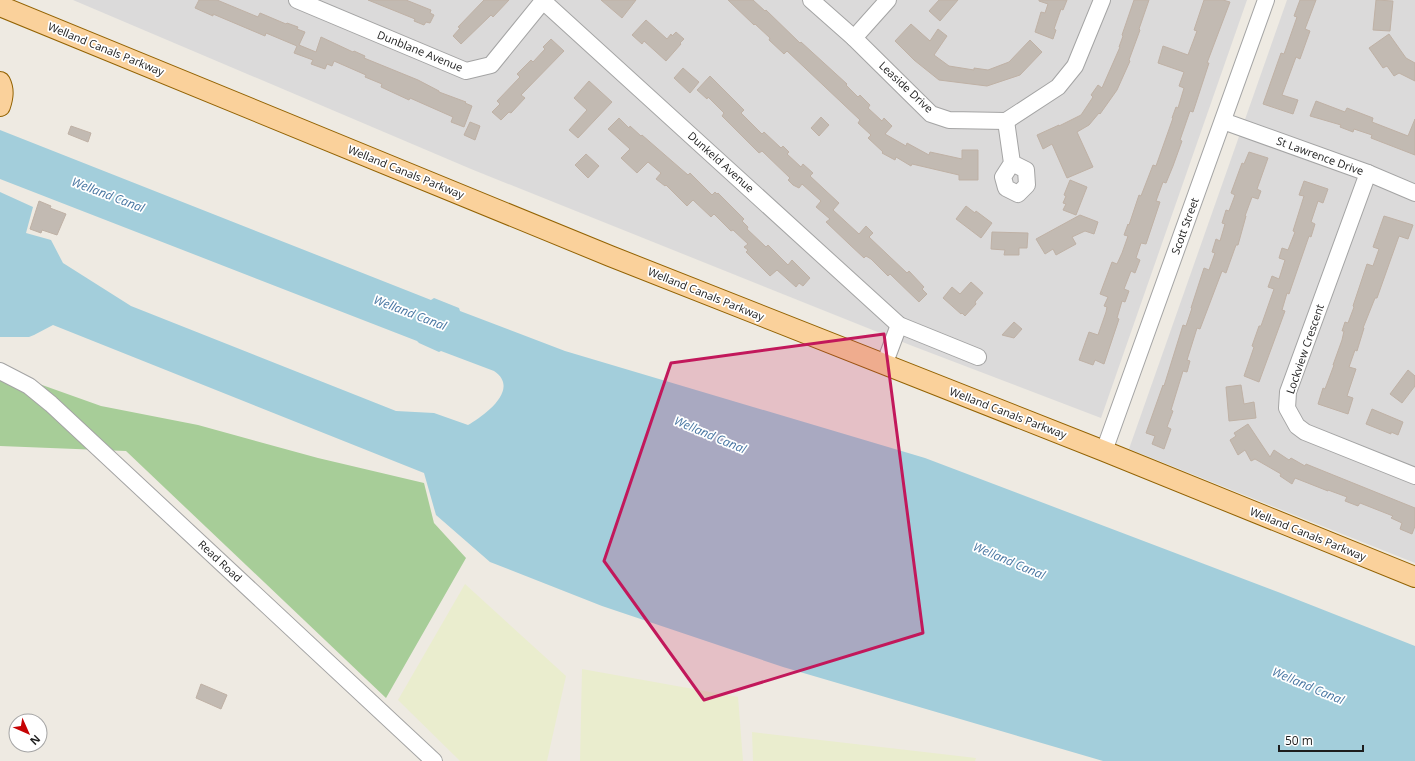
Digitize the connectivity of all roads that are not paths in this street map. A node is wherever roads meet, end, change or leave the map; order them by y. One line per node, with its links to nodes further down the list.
1 (297, 0): 6 (street, Dunblane Avenue)
2 (811, 0): 8 (street, Leaside Drive)
3 (888, 0): 8 (street)
4 (1102, 0): 11 (street)
5 (1266, 0): 12 (street, Scott Street)
6 (543, 1): 16 (street, Dunkeld Avenue)
7 (0, 6): 18 (main road, Welland Canals Parkway)
8 (854, 38): 11 (street, Leaside Drive)
9 (0, 82): 10 (main road)
10 (0, 106)
11 (1006, 121): 13 (street)
12 (1223, 121): 14 (street, St Lawrence Drive); 20 (street, Scott Street)
13 (1012, 163)
14 (1368, 173): 15 (street, St Lawrence Drive); 21 (street, Lockview Crescent)
15 (1415, 193)
16 (900, 325): 17 (street, Dunkeld Avenue); 18 (street)
17 (978, 357)
18 (884, 365): 20 (main road, Welland Canals Parkway)
19 (0, 371): 23 (street, Read Road)
20 (1104, 451): 22 (main road, Welland Canals Parkway)
21 (1415, 476)
22 (1415, 577)
23 (434, 761)

